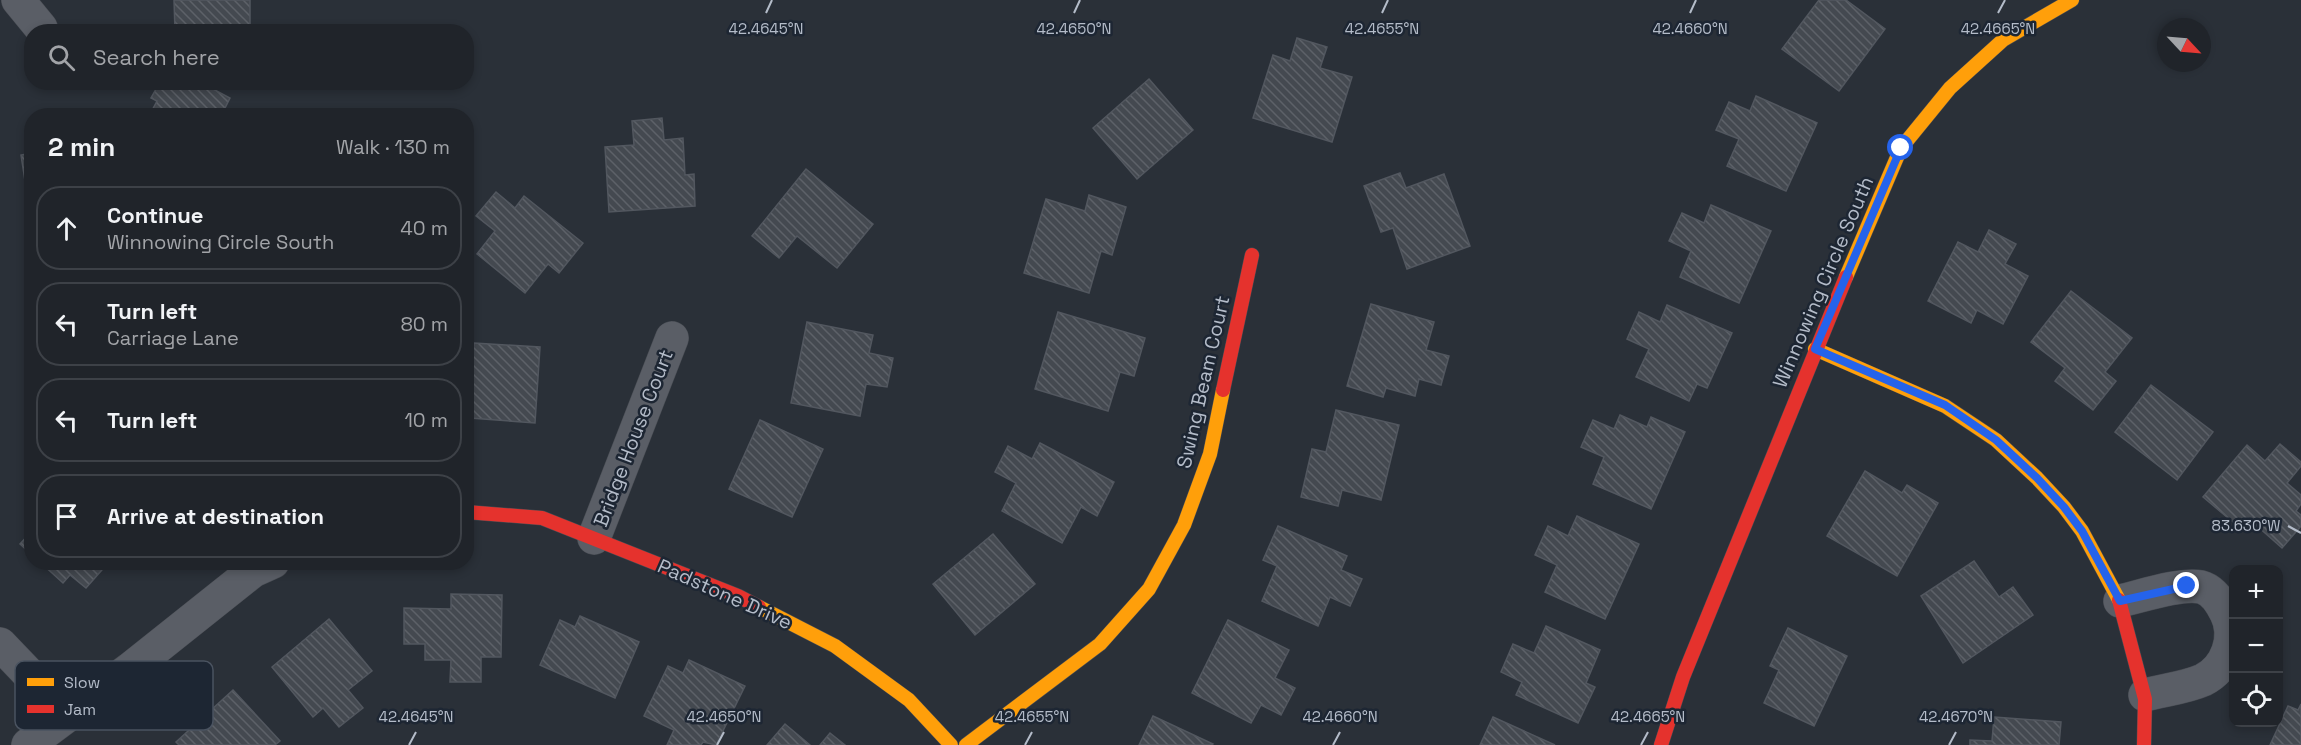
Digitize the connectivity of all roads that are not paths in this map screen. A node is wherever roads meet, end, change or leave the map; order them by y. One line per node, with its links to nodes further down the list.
1 (18, 0): 3 (street)
2 (2072, 0): 6 (street, Winnowing Circle South)
3 (38, 24)
4 (1252, 255): 18 (street, Swing Beam Court)
5 (672, 338): 8 (street, Bridge House Court)
6 (1815, 349): 10 (street); 19 (street, Winnowing Circle South)
7 (474, 513): 8 (street, Padstone Drive)
8 (594, 538): 17 (street, Padstone Drive)
9 (257, 570): 13 (street)
10 (2120, 601): 14 (street); 14 (street)
11 (0, 644): 12 (street)
12 (16, 661)
13 (138, 661)
14 (2145, 695): 20 (street)
15 (48, 730): 16 (street)
16 (28, 745)
17 (951, 745)
18 (966, 745)
19 (1661, 745)
20 (2144, 745)

